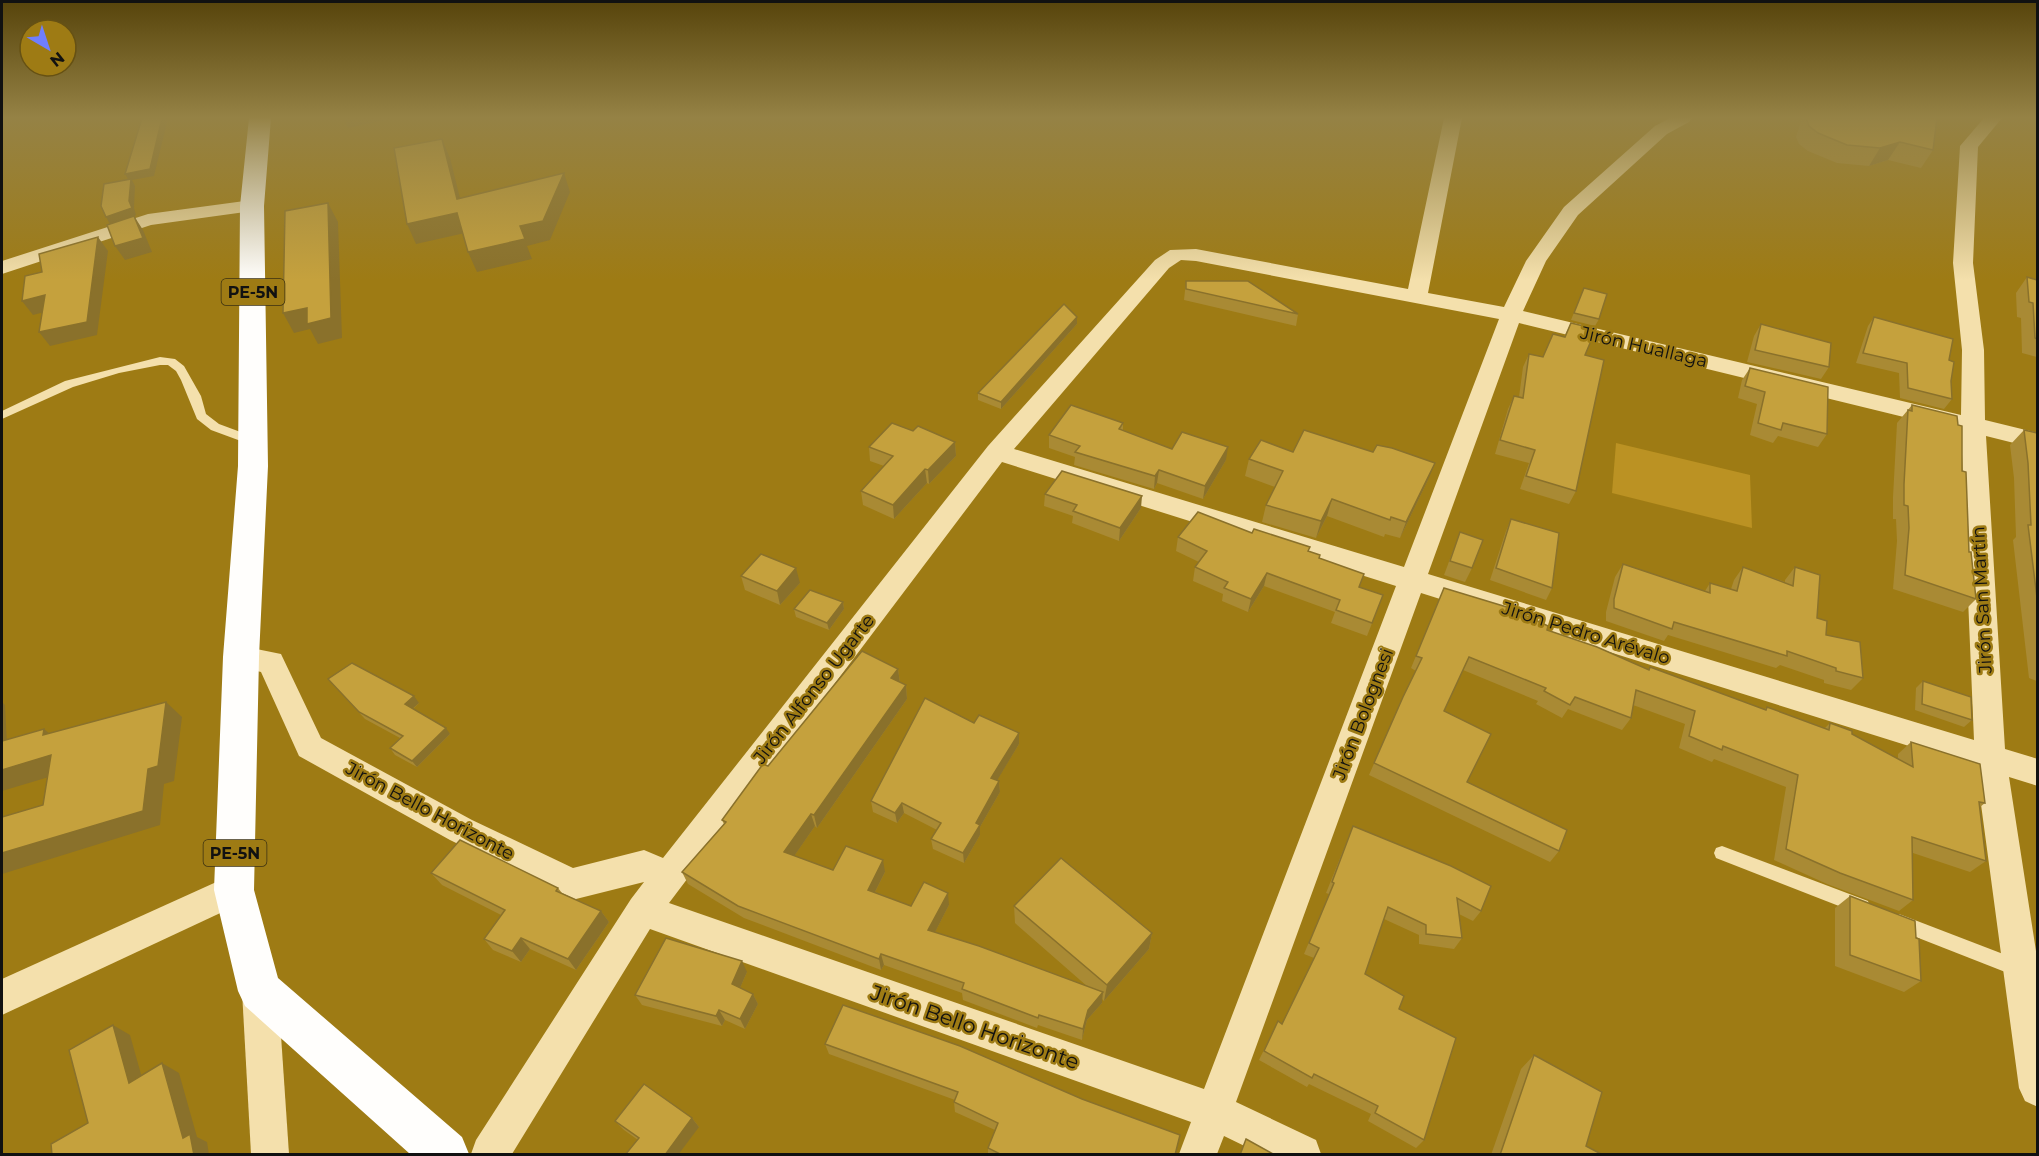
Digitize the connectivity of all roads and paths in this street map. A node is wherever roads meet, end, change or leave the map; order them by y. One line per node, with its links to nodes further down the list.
1 (255, 172): 5 (highway, PE-5N)
2 (1443, 172): 8 (street)
3 (1614, 172): 9 (street, Jirón Bolognesi)
4 (1968, 172): 11 (street, Jirón San Martín)
5 (252, 206): 7 (street); 12 (highway, PE-5N)
6 (1177, 254): 8 (street, Jirón Huallaga); 14 (street, Jirón Alfonso Ugarte)
7 (2, 268)
8 (1417, 297): 9 (street, Jirón Huallaga)
9 (1511, 315): 11 (street, Jirón Huallaga); 15 (street, Jirón Bolognesi)
10 (2, 415): 12 (lane)
11 (1973, 425): 13 (street, Jirón Huallaga); 17 (street, Jirón San Martín)
12 (254, 441): 16 (highway, PE-5N)
13 (2037, 441)
14 (997, 452): 15 (street, Jirón Pedro Arévalo); 20 (street, Jirón Alfonso Ugarte)
15 (1414, 580): 17 (street, Jirón Pedro Arévalo); 27 (street, Jirón Bolognesi)
16 (241, 657): 20 (street, Jirón Bello Horizonte); 21 (highway, PE-5N)
17 (1990, 757): 18 (street, Jirón Pedro Arévalo); 23 (street, Jirón San Martín)
18 (2037, 772)
19 (1722, 854): 23 (lane)
20 (668, 877): 22 (street, Jirón Alfonso Ugarte)
21 (234, 890): 24 (highway, PE-5N); 25 (street)
22 (643, 910): 27 (street, Jirón Bello Horizonte); 30 (street, Jirón Alfonso Ugarte)
23 (2020, 969): 26 (street, Jirón San Martín)
24 (260, 991): 28 (street); 29 (highway)
25 (2, 997)
26 (2037, 1088)
27 (1213, 1111): 31 (street, Jirón Bolognesi); 32 (street, Jirón Bello Horizonte)
28 (270, 1155)
29 (445, 1155)
30 (490, 1155)
31 (1198, 1155)
32 (1302, 1155)

